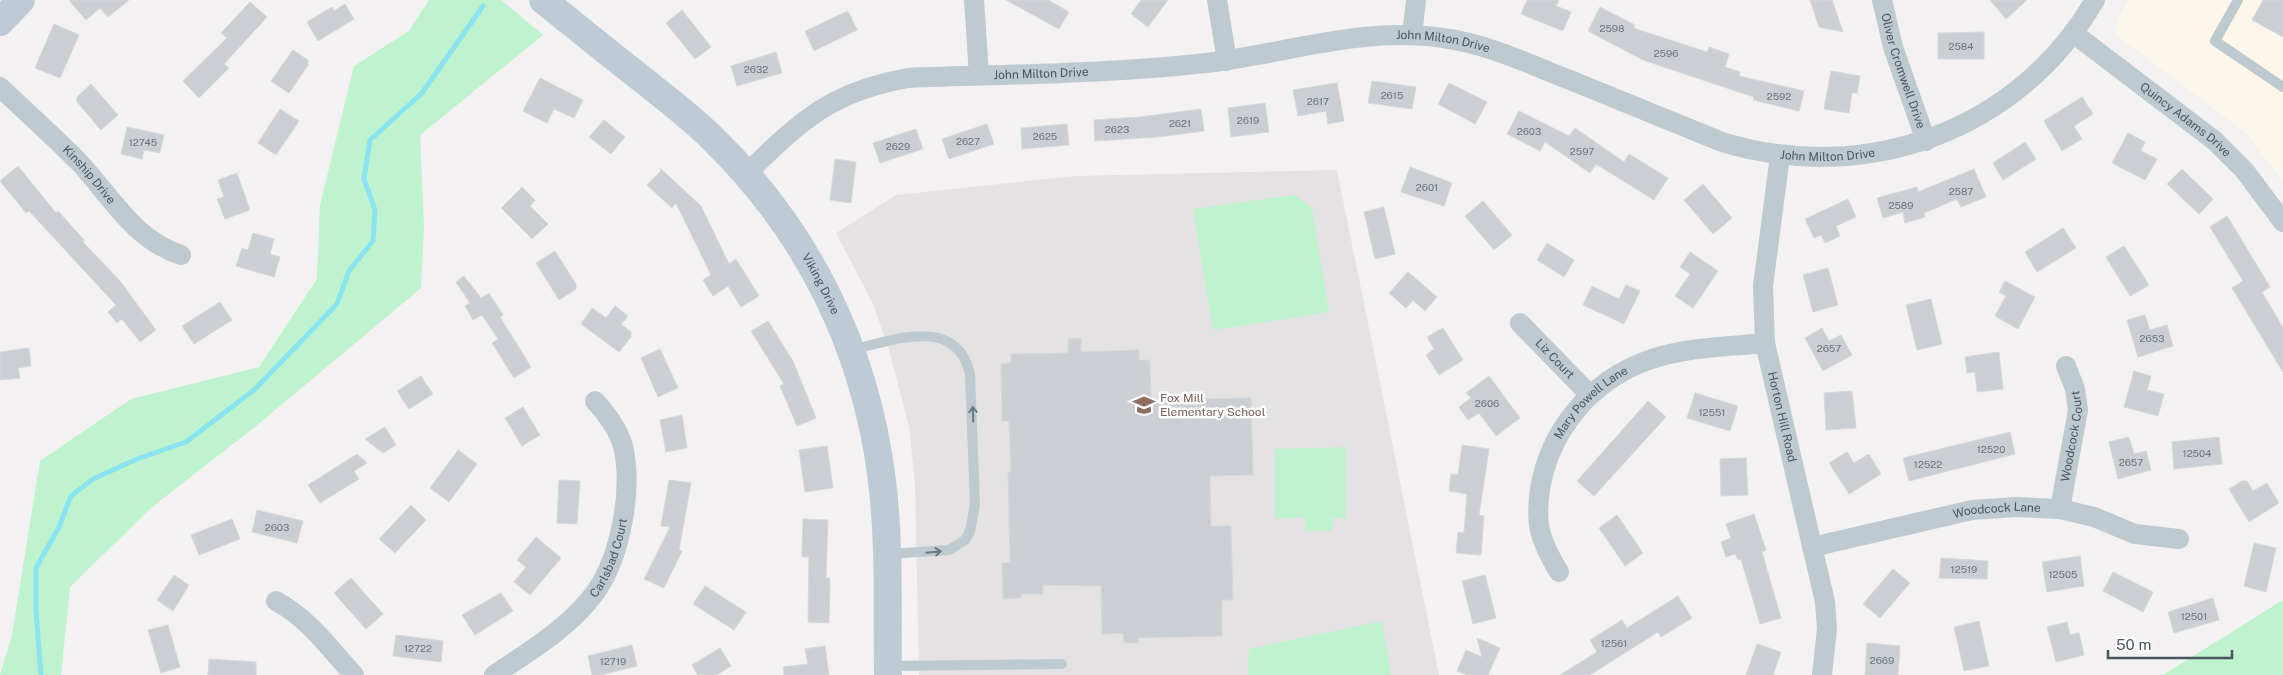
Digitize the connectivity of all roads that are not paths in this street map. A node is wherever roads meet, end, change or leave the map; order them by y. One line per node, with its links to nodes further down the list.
1 (21, 0): 9 (street)
2 (543, 0): 18 (street, Viking Drive)
3 (974, 0): 13 (street)
4 (1217, 0): 12 (street)
5 (1416, 0): 11 (street)
6 (1882, 0): 16 (street, Oliver Cromwell Drive)
7 (2096, 0): 10 (street, John Milton Drive)
8 (2238, 0): 15 (lane)
9 (0, 22)
10 (2073, 34): 16 (street, John Milton Drive); 19 (street, Quincy Adams Drive)
11 (1412, 35): 12 (street, John Milton Drive); 17 (street, John Milton Drive)
12 (1227, 61): 13 (street, John Milton Drive)
13 (979, 75): 18 (street, John Milton Drive)
14 (0, 87): 20 (street, Kinship Drive)
15 (2283, 87)
16 (1926, 140): 17 (street, John Milton Drive)
17 (1780, 156): 22 (street, Horton Hill Road)
18 (747, 173): 23 (street, Viking Drive)
19 (2283, 222)
20 (181, 255)
21 (1520, 323): 25 (street, Liz Court)
22 (1766, 343): 25 (street, Mary Powell Lane); 29 (street, Horton Hill Road)
23 (852, 350): 30 (street, Viking Drive); 30 (lane, one-way to 23)
24 (2066, 366): 27 (street, Woodcock Court)
25 (1590, 395): 31 (street, Mary Powell Lane)
26 (595, 401): 36 (street, Carlsbad Court)
27 (2060, 509): 28 (street, Woodcock Lane); 29 (street, Woodcock Lane)
28 (2179, 539)
29 (1812, 546): 37 (street, Horton Hill Road)
30 (886, 554): 34 (street, Viking Drive)
31 (1558, 572)
32 (276, 601): 35 (street)
33 (1062, 664): 34 (lane)
34 (888, 670)
35 (354, 675)
36 (494, 675)
37 (1822, 675)

